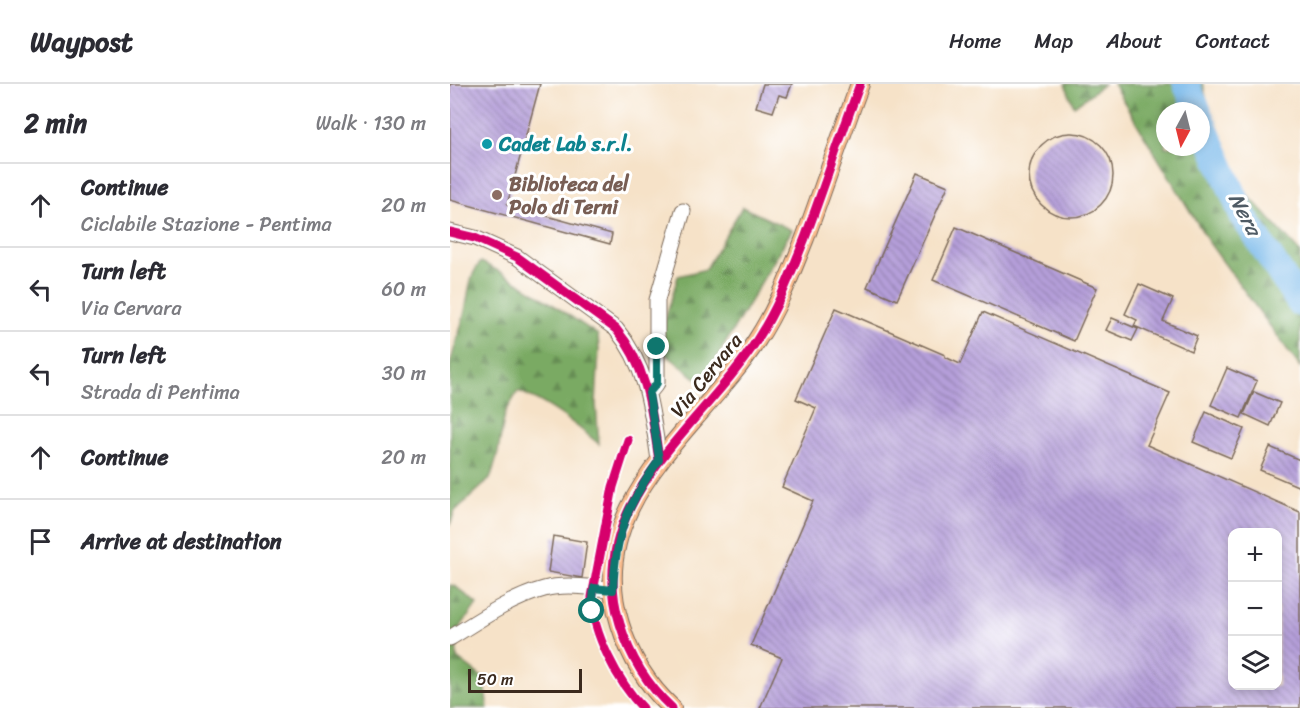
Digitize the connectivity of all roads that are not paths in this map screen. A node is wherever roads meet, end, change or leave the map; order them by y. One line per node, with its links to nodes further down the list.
1 (860, 84): 5 (main road, Via Cervara)
2 (683, 211): 4 (street)
3 (450, 232): 4 (street)
4 (649, 393): 5 (street)
5 (659, 460): 6 (main road, Via Cervara)
6 (613, 590): 7 (street); 8 (main road, Via Cervara)
7 (450, 638)
8 (672, 708)

